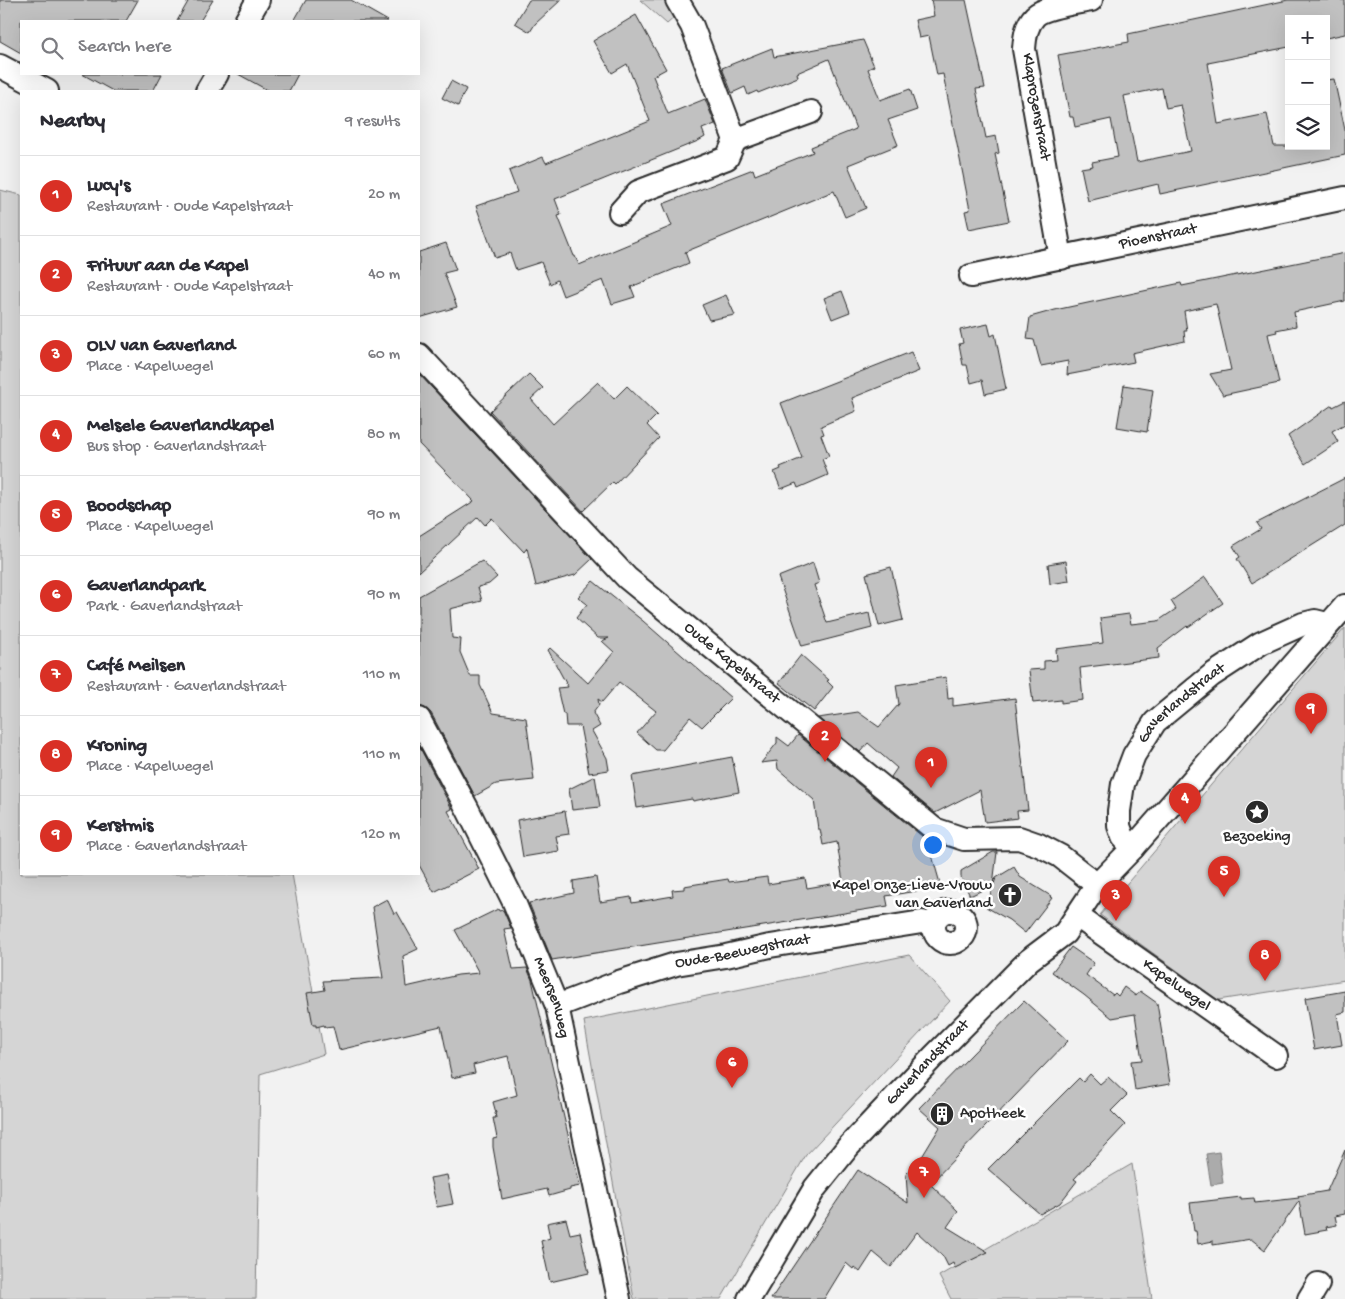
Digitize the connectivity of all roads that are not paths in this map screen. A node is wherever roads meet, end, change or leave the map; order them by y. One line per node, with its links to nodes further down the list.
1 (258, 0): 4 (street)
2 (677, 0): 10 (street)
3 (1091, 0): 13 (street, Klaprozenstraat)
4 (247, 20)
5 (0, 66): 7 (street)
6 (216, 75): 8 (street)
7 (45, 90)
8 (208, 90)
9 (811, 112): 10 (street)
10 (735, 140): 12 (street)
11 (1345, 198): 13 (street, Pioenstraat)
12 (620, 212)
13 (1061, 258): 14 (street, Pioenstraat)
14 (971, 276)
15 (420, 356): 20 (street, Oude Kapelstraat)
16 (1345, 606): 17 (street, Gaverlandstraat)
17 (1327, 624): 19 (street, Gaverlandstraat); 19 (street, Gaverlandstraat)
18 (420, 721): 23 (street, Meersenweg)
19 (1133, 848): 20 (street, Gaverlandstraat)
20 (1097, 885): 21 (street, Gaverlandstraat)
21 (1077, 916): 24 (street, Kapelwegel); 26 (street, Gaverlandstraat)
22 (933, 924): 23 (street, Oude-Beewegstraat)
23 (557, 1006): 25 (street, Meersenweg)
24 (1276, 1056)
25 (619, 1299)
26 (749, 1299)

